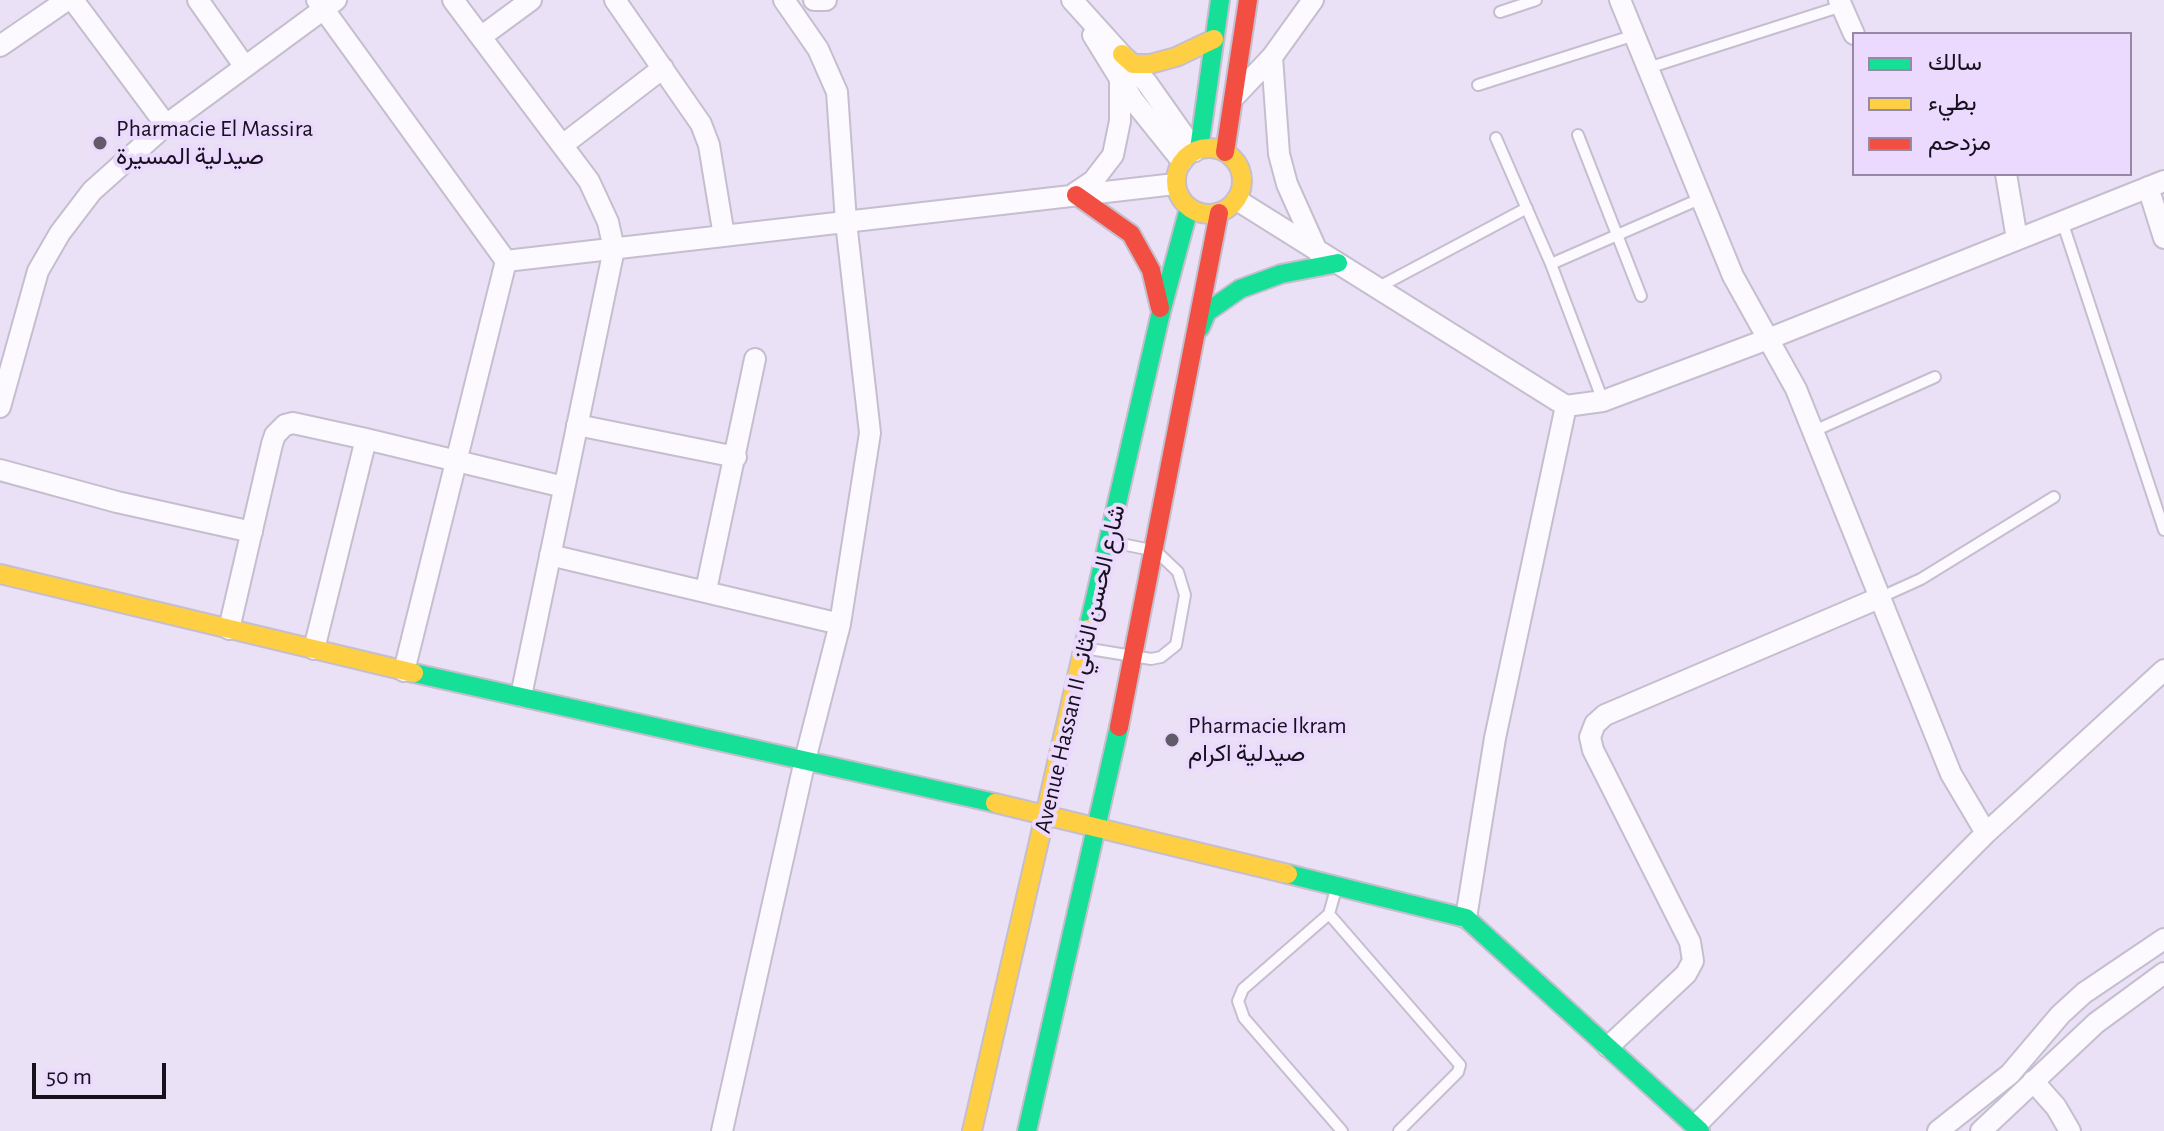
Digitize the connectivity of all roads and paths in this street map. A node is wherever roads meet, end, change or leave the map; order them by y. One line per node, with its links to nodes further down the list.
1 (70, 0): 23 (street); 32 (street)
2 (198, 0): 26 (street)
3 (453, 0): 21 (street)
4 (531, 0): 21 (street)
5 (615, 0): 27 (street)
6 (784, 0): 48 (street)
7 (814, 0): 8 (street)
8 (826, 0)
9 (1072, 0): 18 (street)
10 (1220, 0): 22 (street)
11 (1248, 0): 31 (street)
12 (1313, 0): 25 (street)
13 (1536, 0): 17 (lane)
14 (1620, 0): 20 (street)
15 (326, 3): 26 (street); 55 (street)
16 (1840, 3): 19 (street); 28 (lane)
17 (1500, 12)
18 (1085, 16): 24 (street); 29 (street)
19 (1853, 32)
20 (1635, 35): 28 (street); 30 (lane)
21 (482, 36): 35 (street)
22 (1214, 39): 24 (street); 37 (street)
23 (0, 46)
24 (1122, 54): 37 (street)
25 (1272, 57): 31 (street); 54 (street)
26 (245, 67): 32 (street)
27 (663, 68): 35 (street); 49 (street)
28 (1648, 68): 42 (street)
29 (1120, 79): 37 (street); 41 (street)
30 (1478, 85)
31 (1235, 96): 36 (street)
32 (166, 125): 63 (street)
33 (1578, 135): 50 (lane)
34 (1496, 138): 45 (lane)
35 (564, 144): 53 (street)
36 (1225, 152): 37 (street); 43 (street)
37 (1192, 154): 39 (street)
38 (2006, 176): 52 (street)
39 (1175, 184): 41 (street); 44 (street)
40 (2156, 184): 47 (street); 51 (street)
41 (1071, 196): 48 (street); 60 (street)
42 (1702, 198): 50 (lane); 62 (street)
43 (1237, 200): 46 (street); 54 (street)
44 (1189, 208): 46 (street); 60 (street, Avenue Hassan II شارع الحسن الثاني)
45 (1527, 208): 57 (lane); 58 (lane)
46 (1219, 213): 61 (street, Avenue Hassan II شارع الحسن الثاني)
47 (2062, 221): 52 (street); 77 (lane)
48 (846, 222): 49 (street); 85 (street)
49 (724, 236): 53 (street)
50 (1616, 237): 57 (lane); 59 (lane)
51 (2164, 238)
52 (2017, 239): 62 (street)
53 (614, 249): 55 (street); 69 (street)
54 (1317, 251): 56 (street)
55 (506, 261): 73 (street)
56 (1338, 263): 58 (street); 61 (street)
57 (1551, 264): 66 (lane)
58 (1377, 288): 67 (street)
59 (1641, 296)
60 (1161, 312): 79 (street, Avenue Hassan II شارع الحسن الثاني)
61 (1199, 333): 80 (street, Avenue Hassan II شارع الحسن الثاني)
62 (1768, 339): 66 (street); 70 (street)
63 (7, 344): 68 (street)
64 (755, 359): 72 (street)
65 (1935, 377): 70 (lane)
66 (1603, 401): 67 (street)
67 (1566, 406): 99 (street)
68 (0, 407)
69 (577, 425): 72 (street); 75 (street)
70 (1814, 431): 84 (street)
71 (366, 439): 73 (street); 78 (street); 88 (street)
72 (736, 457): 83 (street)
73 (456, 461): 75 (street); 91 (street)
74 (0, 470): 78 (street)
75 (564, 487): 81 (street)
76 (2054, 497): 84 (lane)
77 (2164, 530)
78 (252, 532): 86 (street)
79 (1108, 541): 80 (lane); 87 (street, Avenue Hassan II شارع الحسن الثاني)
80 (1156, 551): 89 (street, Avenue Hassan II شارع الحسن الثاني); 89 (lane)
81 (550, 555): 83 (street); 92 (street)
82 (0, 574): 86 (street)
83 (706, 590): 85 (street)
84 (1879, 598): 96 (street); 102 (street)
85 (840, 624): 93 (street)
86 (229, 629): 88 (street)
87 (1082, 648): 89 (lane); 94 (street, Avenue Hassan II شارع الحسن الثاني)
88 (314, 649): 91 (street)
89 (1135, 656): 95 (street, Avenue Hassan II شارع الحسن الثاني)
90 (2164, 670): 96 (street)
91 (404, 671): 92 (street)
92 (521, 696): 93 (street)
93 (805, 760): 94 (street); 105 (street)
94 (1047, 815): 95 (street); 106 (street, Avenue Hassan II شارع الحسن الثاني)
95 (1097, 826): 97 (street); 107 (street, Avenue Hassan II شارع الحسن الثاني)
96 (1986, 833): 104 (street)
97 (1337, 887): 98 (lane); 99 (street)
98 (1329, 914): 108 (lane); 109 (lane)
99 (1466, 918): 102 (street)
100 (2164, 939): 110 (street)
101 (2164, 973): 103 (street)
102 (1608, 1047): 104 (street)
103 (2033, 1081): 111 (street); 112 (street)
104 (1698, 1128)
105 (722, 1131)
106 (972, 1131)
107 (1027, 1131)
108 (1342, 1131)
109 (1399, 1131)
110 (1938, 1131)
111 (1981, 1131)
112 (2070, 1131)

